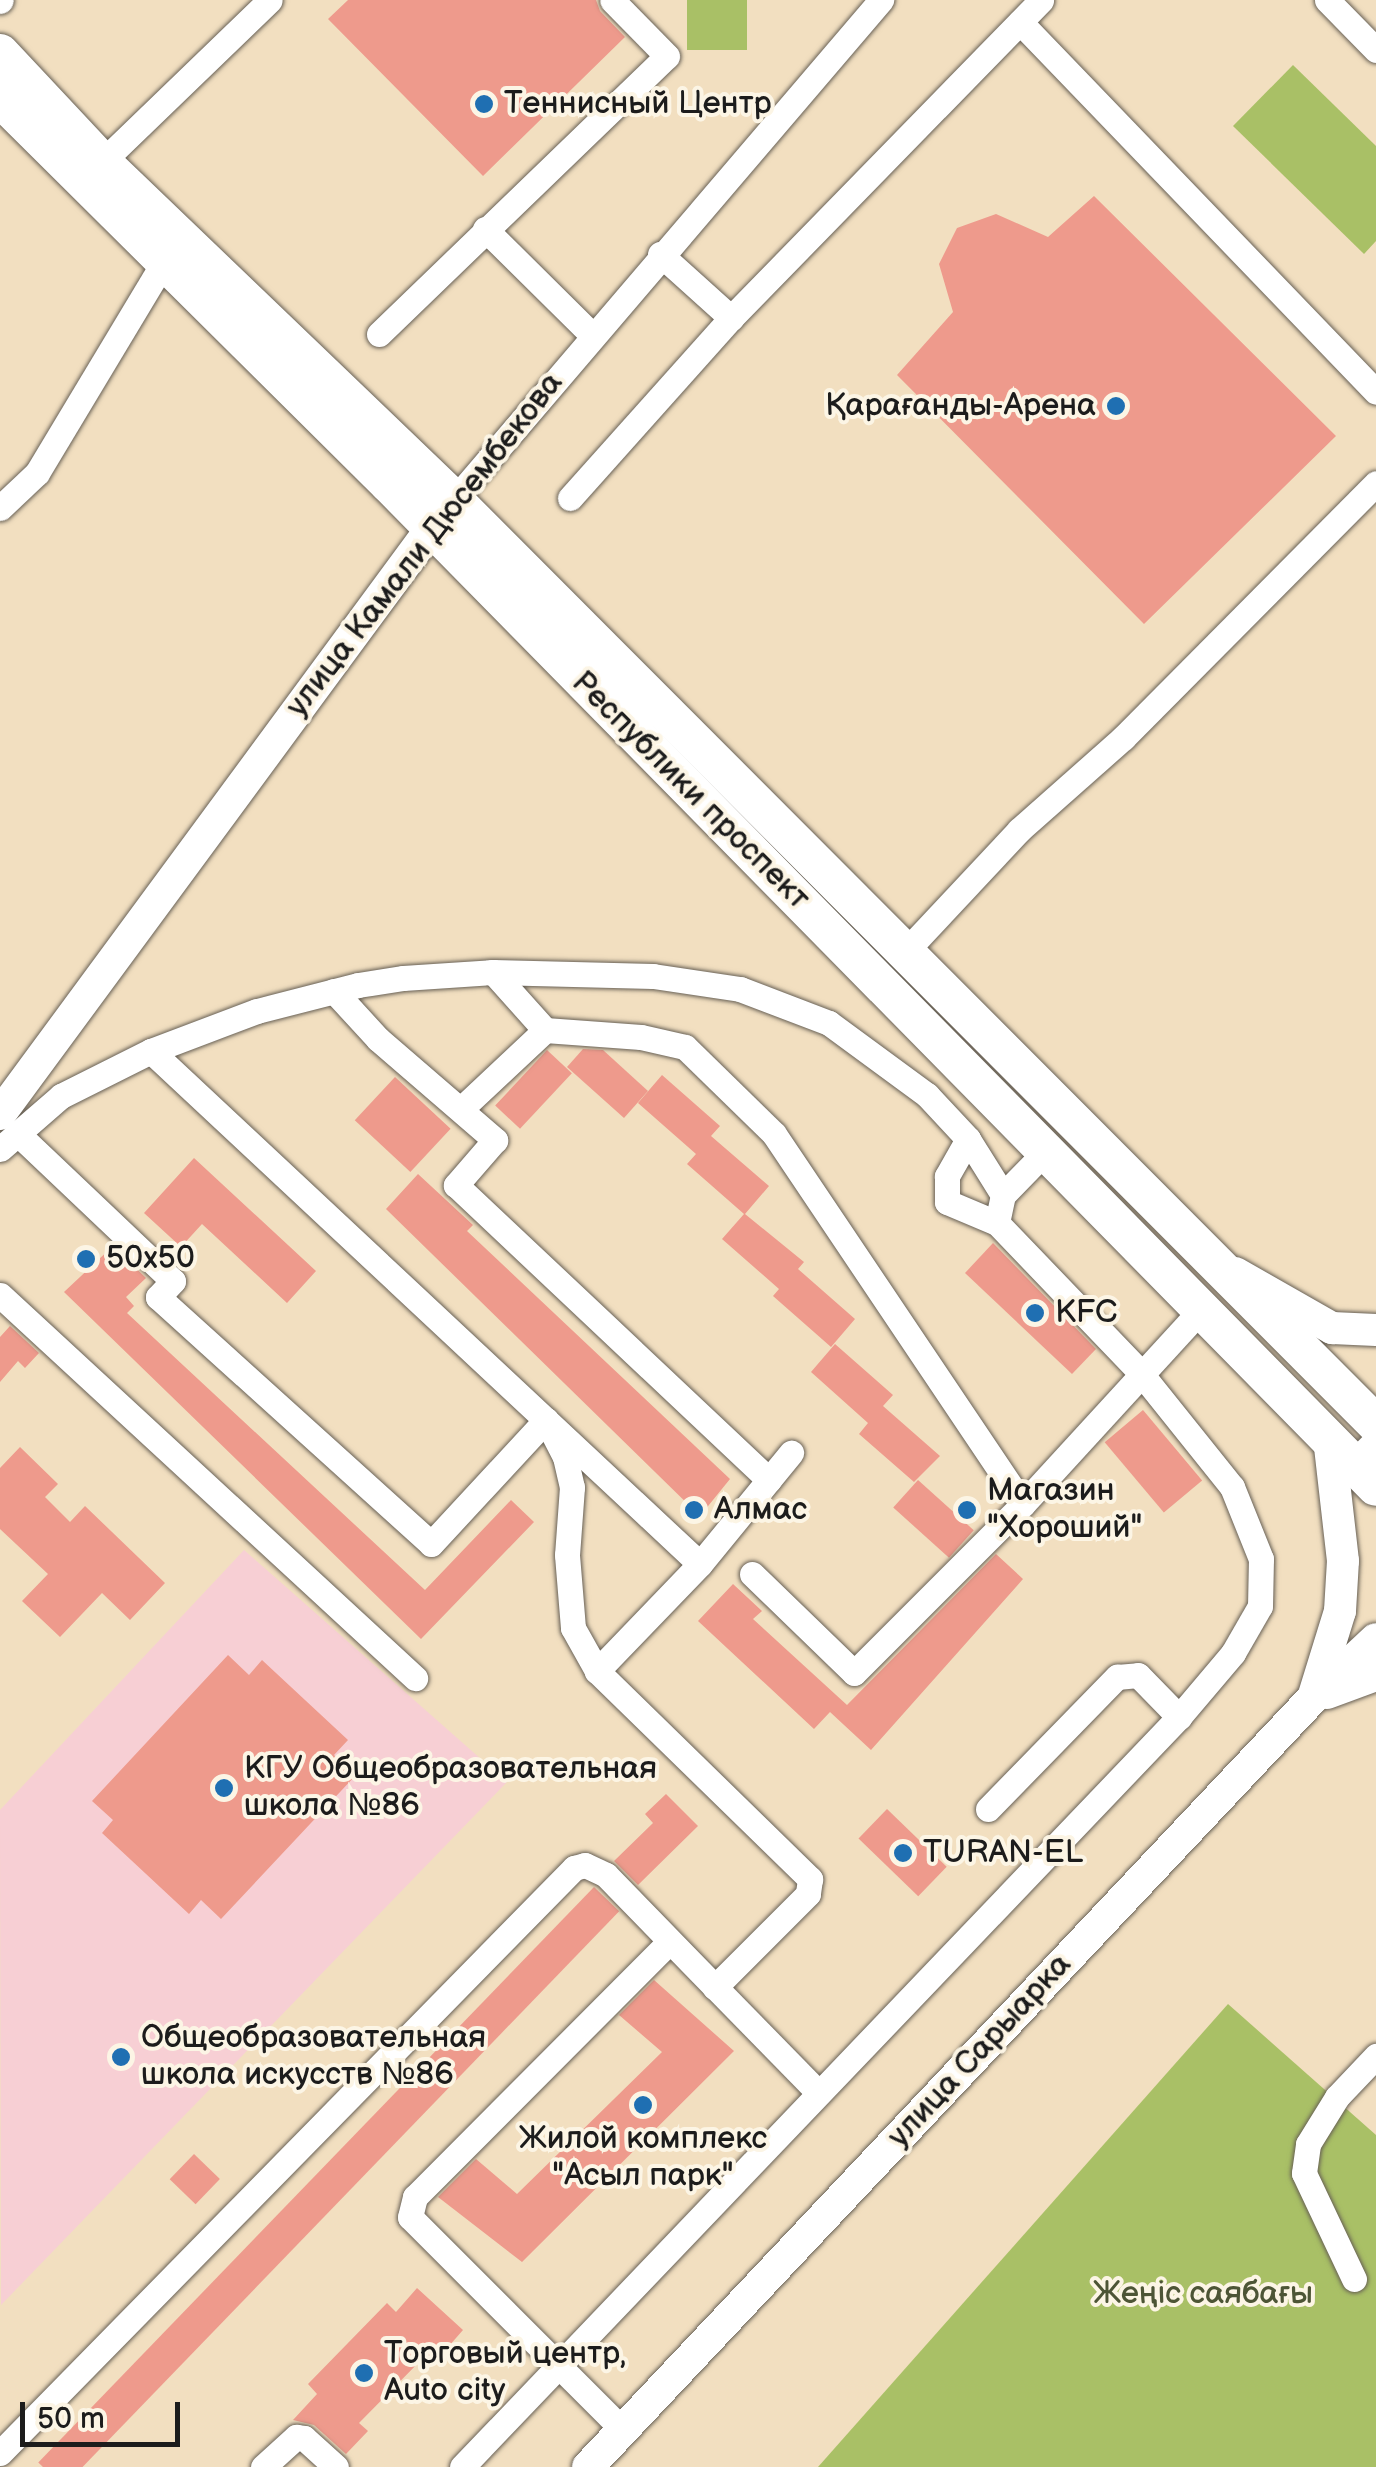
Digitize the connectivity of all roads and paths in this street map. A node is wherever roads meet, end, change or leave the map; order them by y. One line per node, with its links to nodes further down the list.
1 (270, 0): 10 (street)
2 (612, 0): 11 (street)
3 (880, 0): 12 (street, улица Камали Дюсембекова)
4 (1041, 0): 6 (street)
5 (1327, 0): 7 (street)
6 (1020, 22): 14 (street); 17 (street)
7 (1376, 50)
8 (0, 54): 10 (highway, Республики проспект)
9 (0, 98): 13 (highway, Республики проспект)
10 (102, 162): 21 (highway, Республики проспект)
11 (485, 229): 15 (street); 16 (street)
12 (660, 254): 14 (street); 16 (street, улица Камали Дюсембекова)
13 (163, 263): 20 (street); 21 (highway, Республики проспект)
14 (731, 318): 19 (street)
15 (378, 334)
16 (591, 334): 21 (street, улица Камали Дюсембекова)
17 (1376, 392)
18 (1376, 483): 22 (street)
19 (570, 498)
20 (0, 508)
21 (442, 513): 22 (highway, Республики проспект); 28 (main road, улица Камали Дюсембекова); 30 (highway, Республики проспект)
22 (905, 952): 33 (highway, Республики проспект)
23 (493, 972): 24 (street); 25 (street); 29 (street)
24 (334, 991): 26 (street); 27 (street)
25 (545, 1030): 27 (street); 44 (street)
26 (151, 1052): 28 (street); 38 (street)
27 (461, 1109): 43 (street)
28 (6, 1132): 38 (street)
29 (968, 1138): 31 (street); 32 (street)
30 (1046, 1151): 31 (street); 35 (highway, Республики проспект)
31 (1003, 1194): 32 (street)
32 (997, 1223): 37 (street)
33 (1215, 1262): 36 (main road); 39 (highway, Республики проспект)
34 (0, 1295): 50 (street)
35 (1202, 1310): 37 (street); 40 (highway, Республики проспект)
36 (1376, 1330)
37 (1140, 1372): 44 (street); 52 (street)
38 (546, 1420): 45 (street); 48 (street)
39 (1376, 1424)
40 (1329, 1439): 42 (highway, Республики проспект); 51 (main road)
41 (791, 1453): 43 (street)
42 (1369, 1466)
43 (769, 1480): 45 (street)
44 (1022, 1504): 46 (street)
45 (700, 1564): 48 (street)
46 (752, 1574)
47 (1376, 1639): 51 (main road, улица Сарыарка)
48 (597, 1671): 55 (street)
49 (1376, 1675): 51 (main road)
50 (415, 1678)
51 (1313, 1698): 60 (main road, улица Сарыарка)
52 (1179, 1717): 53 (street); 57 (street)
53 (988, 1809)
54 (670, 1941): 55 (street); 59 (street); 61 (street)
55 (715, 1986): 57 (street)
56 (1371, 2072): 58 (street)
57 (818, 2092): 59 (street)
58 (1354, 2279)
59 (558, 2368): 60 (street); 64 (street)
60 (623, 2430): 65 (main road, улица Сарыарка)
61 (0, 2453)
62 (263, 2467): 63 (street)
63 (336, 2467)
64 (462, 2467)
65 (588, 2467)

